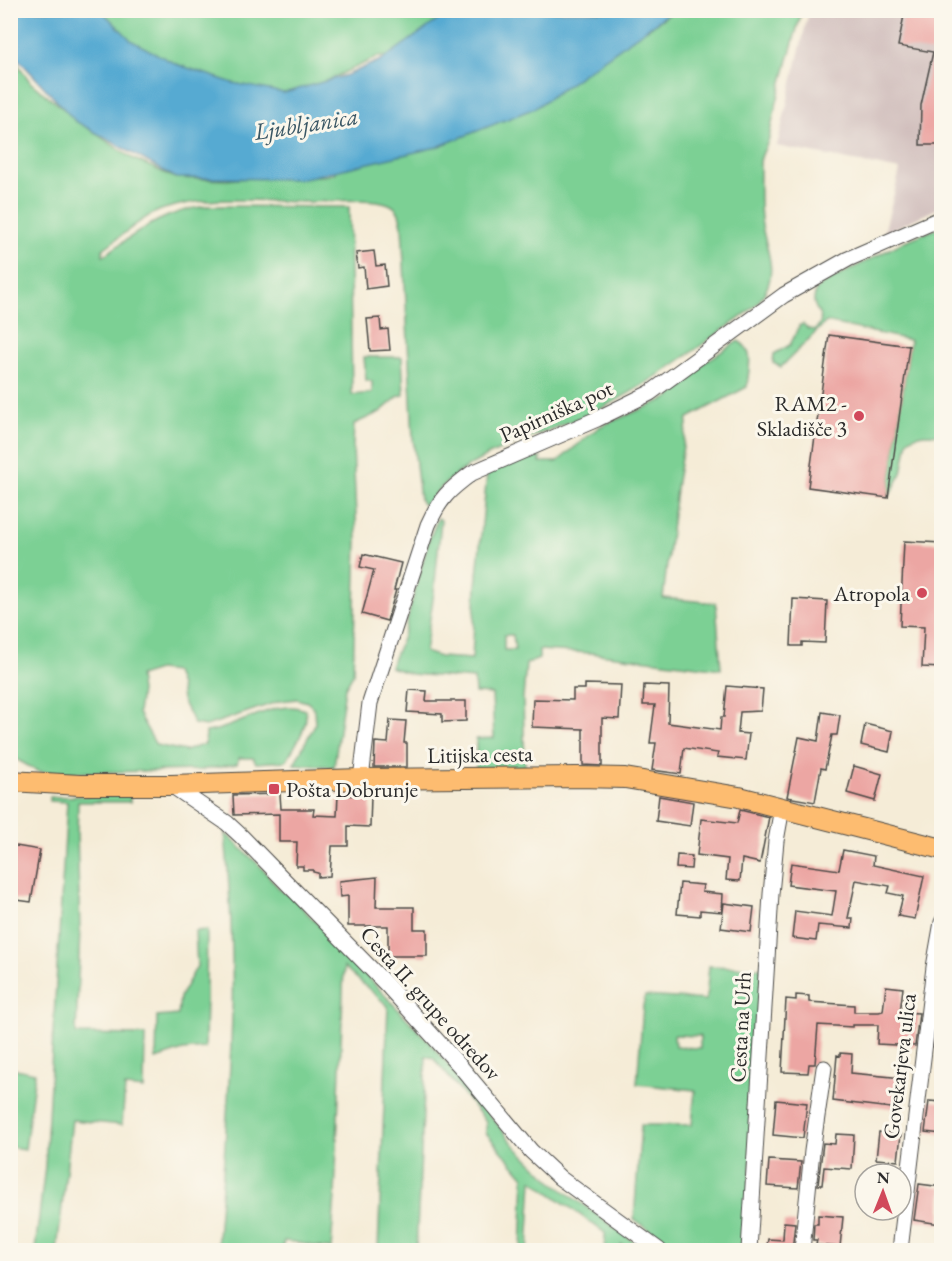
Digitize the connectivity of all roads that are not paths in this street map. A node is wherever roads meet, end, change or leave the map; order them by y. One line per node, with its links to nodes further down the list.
1 (942, 218): 2 (street, Papirniška pot)
2 (361, 779): 4 (main road, Litijska cesta); 5 (main road, Litijska cesta)
3 (10, 780): 4 (main road, Litijska cesta)
4 (171, 785): 9 (street, Cesta II. grupe odredov)
5 (782, 808): 6 (main road, Litijska cesta); 10 (street, Cesta na Urh)
6 (942, 849)
7 (942, 922): 12 (street, Govekarjeva ulica)
8 (824, 1068): 11 (street)
9 (658, 1251)
10 (749, 1251)
11 (802, 1251)
12 (900, 1251)

